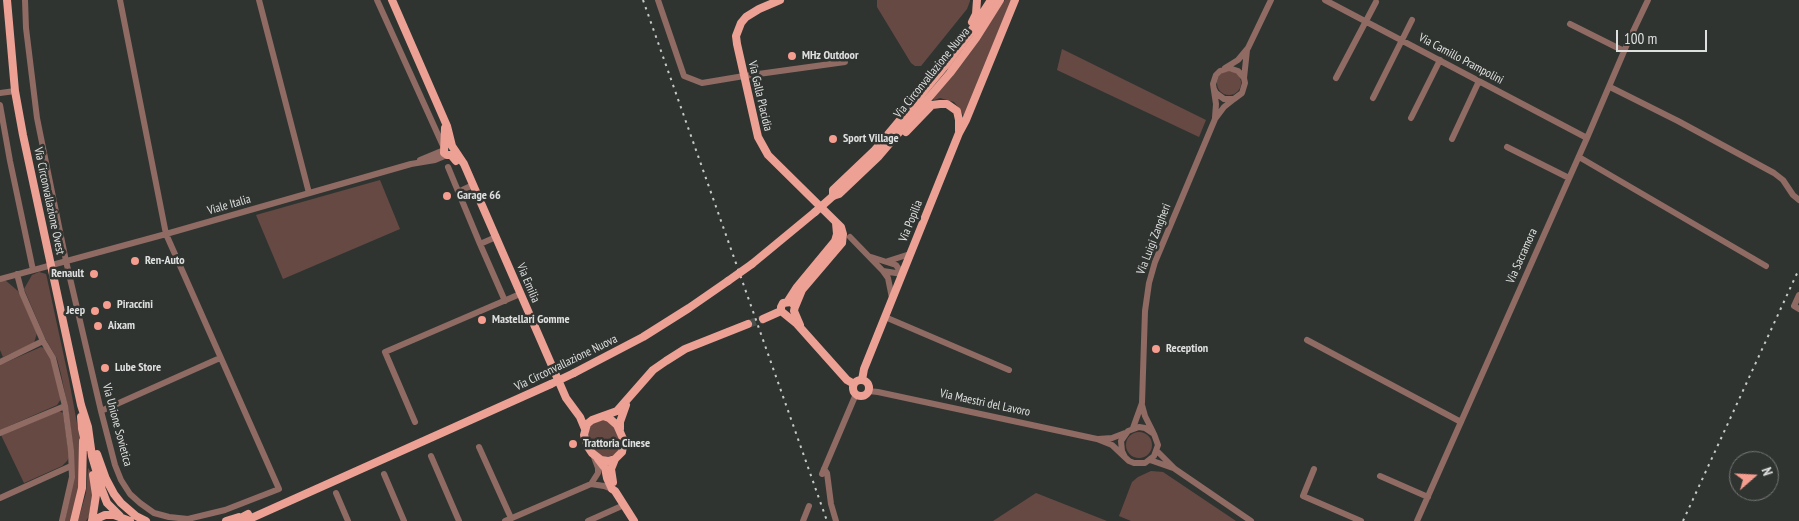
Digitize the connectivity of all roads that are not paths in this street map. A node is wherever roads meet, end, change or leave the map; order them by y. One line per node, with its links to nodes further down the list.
1 (7, 0): 33 (main road, Via Circonvallazione Ovest)
2 (25, 0): 63 (street, Via Unione Sovietica)
3 (120, 0): 57 (street)
4 (259, 0): 53 (street)
5 (377, 0): 39 (street)
6 (392, 0): 37 (main road, Via Emilia)
7 (658, 0): 27 (street)
8 (780, 0): 27 (main road, Via Galla Placidia)
9 (977, 0): 25 (main road)
10 (991, 0): 25 (main road, Via Circonvallazione Nuova)
11 (1000, 0): 47 (main road, Via Circonvallazione Nuova)
12 (1015, 0): 42 (main road, Via Popilia)
13 (1271, 0): 21 (street)
14 (1325, 0): 18 (street, Via Camillo Prampolini)
15 (1648, 0): 22 (street, Via Sacramora)
16 (1376, 2): 18 (street)
17 (1412, 20): 20 (street)
18 (1366, 22): 20 (street, Via Camillo Prampolini); 29 (street)
19 (1570, 24): 22 (street)
20 (1402, 41): 23 (street, Via Camillo Prampolini); 35 (street)
21 (1248, 48): 26 (street); 28 (street)
22 (1624, 51): 31 (street, Via Sacramora)
23 (1440, 60): 30 (street, Via Camillo Prampolini); 40 (street)
24 (845, 62): 27 (street)
25 (945, 66): 54 (main road, Via Circonvallazione Nuova)
26 (1224, 69): 28 (street); 32 (street)
27 (744, 76): 56 (main road, Via Galla Placidia)
28 (1244, 78): 36 (street)
29 (1336, 78)
30 (1479, 81): 43 (street, Via Camillo Prampolini); 44 (street)
31 (1610, 87): 43 (street, Via Sacramora); 55 (street)
32 (1214, 89): 36 (street); 41 (street, Via Luigi Zangheri)
33 (15, 91): 34 (street); 65 (main road, Via Circonvallazione Ovest)
34 (0, 93)
35 (1373, 98)
36 (1234, 99): 41 (street, Via Luigi Zangheri)
37 (436, 103): 39 (street); 46 (main road, Via Emilia)
38 (0, 105): 67 (street)
39 (425, 107): 46 (street)
40 (1412, 118)
41 (1215, 119): 94 (street, Via Luigi Zangheri)
42 (959, 133): 47 (main road); 61 (main road, Via Popilia)
43 (1588, 138): 48 (street, Via Sacramora)
44 (1452, 139)
45 (1507, 147): 50 (street)
46 (448, 150): 51 (main road, Via Emilia); 53 (street, Viale Italia)
47 (879, 156): 54 (main road, Via Circonvallazione Nuova)
48 (1579, 157): 50 (street, Via Sacramora); 66 (street)
49 (448, 167): 52 (street)
50 (1569, 178): 100 (street, Via Sacramora)
51 (473, 185): 52 (street); 58 (main road, Via Emilia)
52 (458, 192): 60 (street)
53 (310, 193): 57 (street, Viale Italia)
54 (833, 196): 128 (main road, Via Circonvallazione Nuova, bridge)
55 (1799, 200)
56 (835, 221): 76 (main road); 78 (main road)
57 (166, 234): 63 (street, Viale Italia); 86 (street)
58 (496, 237): 60 (street); 72 (main road, Via Emilia)
59 (850, 237): 62 (street)
60 (480, 244): 75 (street)
61 (910, 254): 64 (street); 70 (main road, Via Popilia)
62 (870, 257): 64 (street); 68 (street)
63 (66, 261): 65 (street, Viale Italia); 97 (street, Via Unione Sovietica)
64 (886, 262): 70 (street)
65 (51, 265): 67 (street, Viale Italia); 101 (main road, Via Circonvallazione Ovest)
66 (1766, 266)
67 (33, 270): 69 (street, Viale Italia)
68 (883, 271): 70 (street); 74 (street)
69 (17, 274): 71 (street, Viale Italia); 85 (street)
70 (902, 274): 74 (main road, Via Popilia)
71 (0, 278)
72 (520, 294): 75 (street); 95 (main road, Via Emilia)
73 (1799, 295): 77 (street)
74 (892, 299): 80 (main road, Via Popilia)
75 (505, 301): 99 (street)
76 (788, 301): 78 (main road); 79 (main road)
77 (1796, 307)
78 (794, 309): 79 (main road); 83 (main road)
79 (784, 313): 81 (main road); 83 (main road)
80 (885, 317): 88 (street); 89 (main road, Via Popilia)
81 (763, 319)
82 (748, 324): 93 (main road)
83 (802, 330): 90 (main road)
84 (1307, 340): 100 (street)
85 (43, 341): 87 (street); 96 (street)
86 (220, 358): 97 (street); 97 (street, Via Unione Sovietica)
87 (0, 362)
88 (1009, 370)
89 (862, 380): 90 (main road); 91 (main road)
90 (854, 384): 92 (main road)
91 (868, 391): 92 (main road); 107 (street, Via Maestri del Lavoro)
92 (856, 394): 143 (street)
93 (627, 401): 98 (main road); 103 (main road)
94 (1142, 403): 104 (street, Via Luigi Zangheri); 106 (street, Via Luigi Zangheri)
95 (571, 405): 98 (main road); 102 (main road, Via Emilia)
96 (65, 406): 105 (street); 115 (street)
97 (101, 411)
98 (600, 417): 102 (main road); 103 (main road)
99 (415, 422)
100 (1461, 422): 123 (street, Via Sacramora)
101 (85, 428): 127 (main road, Via Circonvallazione Ovest); 131 (main road); 132 (main road, Via Circonvallazione Ovest); 134 (main road)
102 (585, 429): 110 (main road)
103 (620, 429): 113 (main road)
104 (1131, 429): 106 (street); 107 (street, Via Maestri del Lavoro); 112 (street)
105 (0, 433)
106 (1154, 434): 109 (street)
107 (1096, 439): 112 (street, Via Maestri del Lavoro)
108 (479, 447): 129 (street)
109 (1157, 451): 114 (street); 116 (street)
110 (594, 455): 113 (main road); 120 (street); 121 (main road)
111 (431, 456): 139 (street)
112 (1124, 456): 114 (street)
113 (615, 459): 121 (main road)
114 (1150, 460): 116 (street)
115 (72, 466): 124 (street); 130 (street)
116 (1175, 469): 144 (street)
117 (1314, 469): 145 (street)
118 (384, 474): 138 (street)
119 (1380, 476): 123 (street)
120 (591, 484): 121 (street); 129 (street)
121 (614, 490): 125 (main road)
122 (336, 493): 137 (street)
123 (1428, 497): 146 (street, Via Sacramora)
124 (0, 498)
125 (624, 505): 140 (street); 141 (main road)
126 (809, 506): 142 (street)
127 (120, 516): 132 (main road); 133 (main road)
128 (245, 518): 135 (main road); 136 (main road, Via Circonvallazione Nuova)
129 (508, 519)
130 (62, 521)
131 (74, 521)
132 (92, 521)
133 (130, 521)
134 (146, 521)
135 (226, 521)
136 (235, 521)
137 (348, 521)
138 (404, 521)
139 (459, 521)
140 (588, 521)
141 (634, 521)
142 (802, 521)
143 (836, 521)
144 (1251, 521)
145 (1361, 521)
146 (1417, 521)

